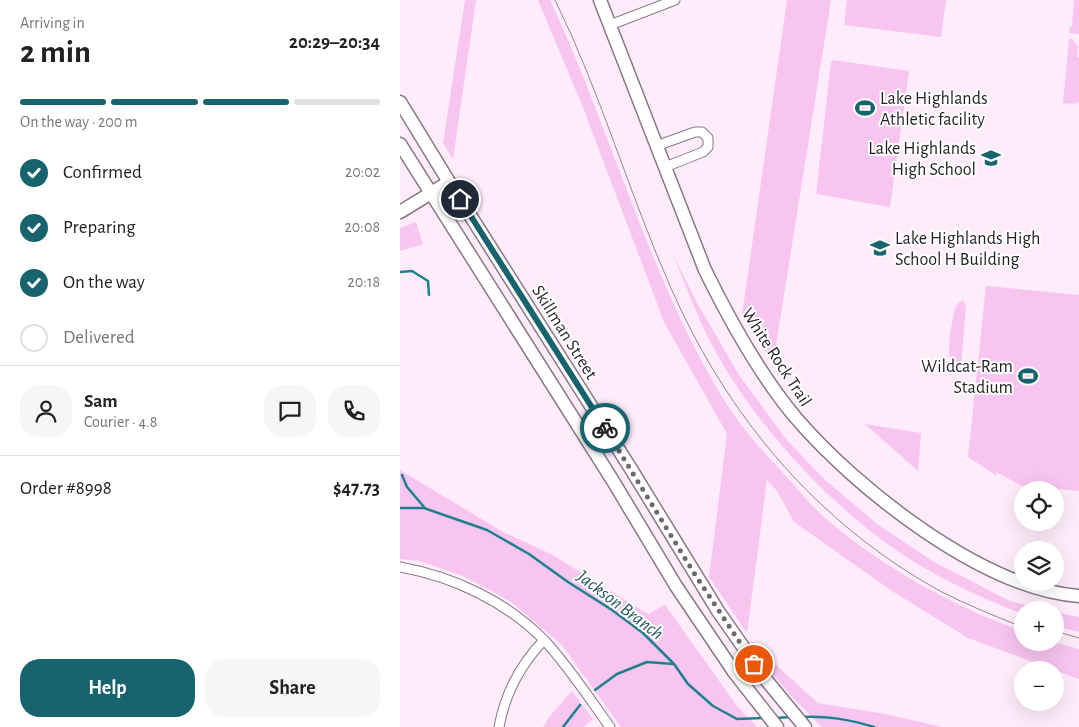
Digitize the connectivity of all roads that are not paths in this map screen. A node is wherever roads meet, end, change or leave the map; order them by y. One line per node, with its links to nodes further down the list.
1 (600, 0): 3 (main road, White Rock Trail)
2 (674, 0): 3 (street)
3 (610, 24): 6 (main road, White Rock Trail)
4 (400, 102): 8 (main road, Skillman Street)
5 (400, 144): 9 (main road)
6 (656, 146): 7 (main road, White Rock Trail); 7 (street)
7 (665, 167): 14 (main road, White Rock Trail)
8 (449, 182): 9 (main road); 11 (main road, Skillman Street)
9 (432, 193): 10 (main road); 12 (main road)
10 (400, 212)
11 (661, 519): 12 (main road); 19 (main road, Skillman Street)
12 (642, 530): 18 (main road)
13 (400, 568): 15 (street)
14 (1079, 596)
15 (544, 640): 16 (street); 17 (street)
16 (499, 727)
17 (610, 727)
18 (777, 727)
19 (805, 727)

